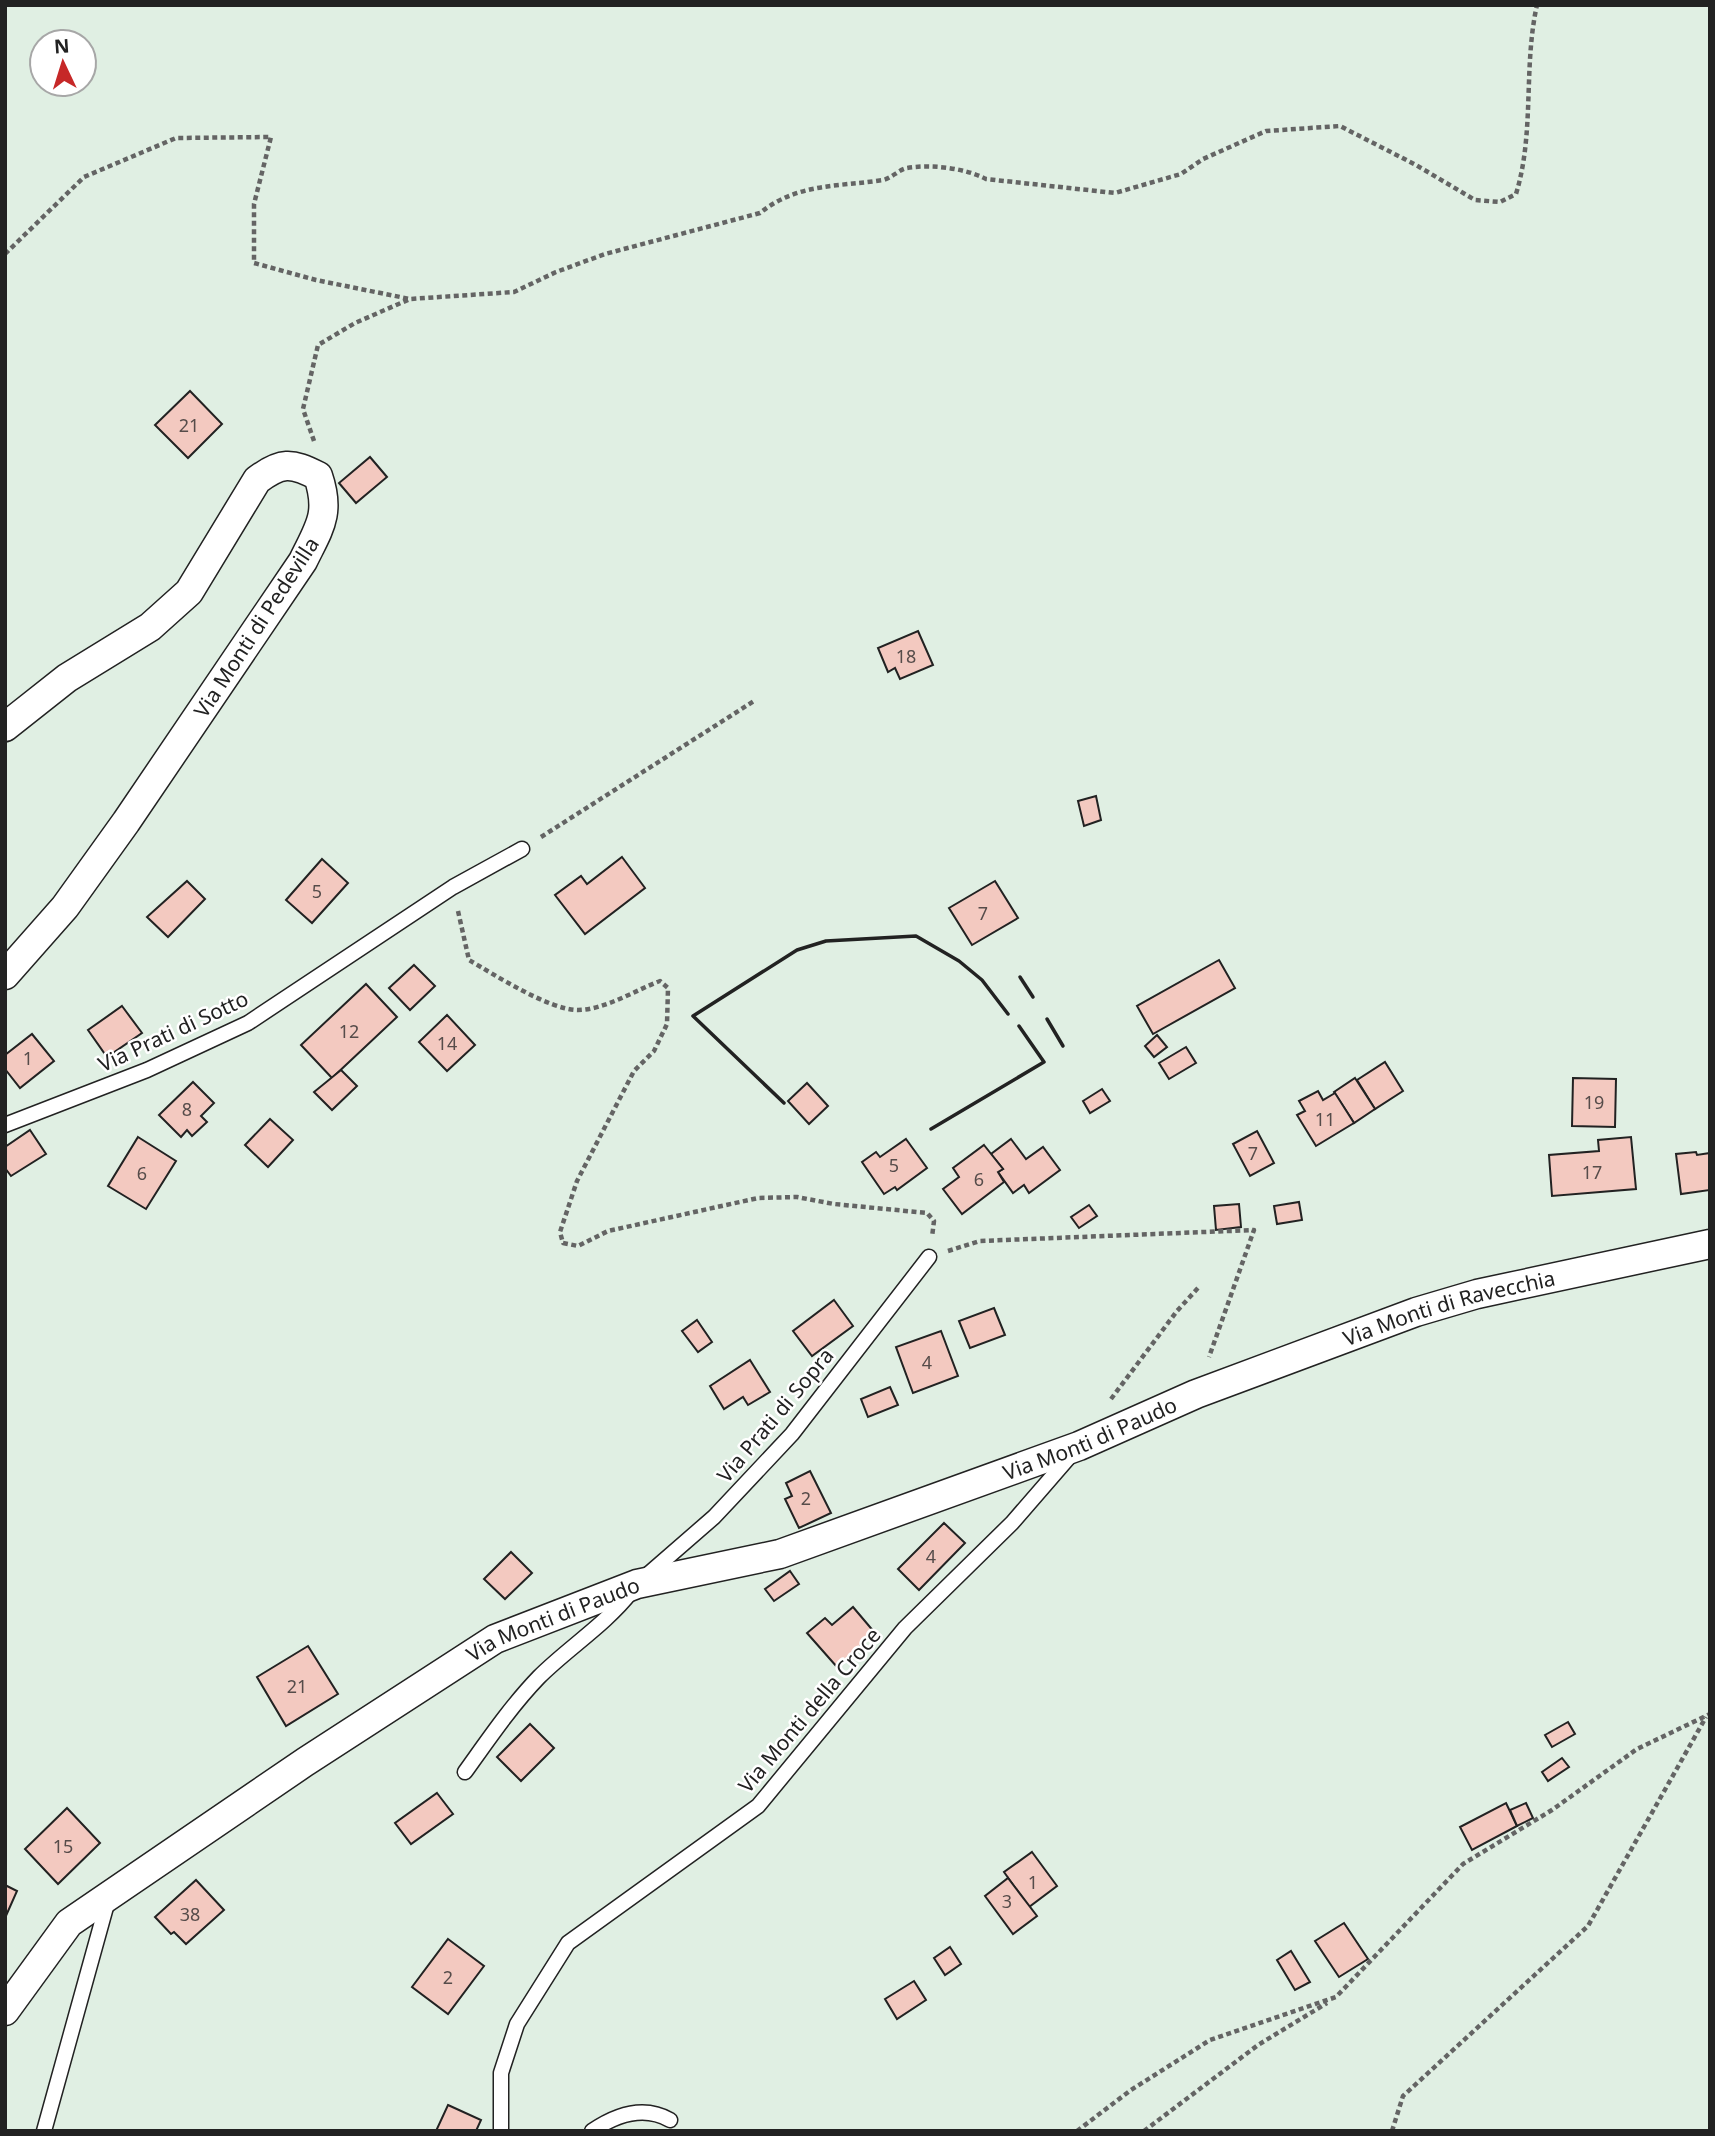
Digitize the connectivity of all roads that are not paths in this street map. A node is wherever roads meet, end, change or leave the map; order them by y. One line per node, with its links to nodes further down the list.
1 (5, 727): 3 (street, Via Monti di Pedevilla)
2 (522, 849): 4 (lane, Via Prati di Sotto)
3 (5, 975)
4 (5, 1125)
5 (1710, 1244): 7 (street, Via Monti di Ravecchia)
6 (929, 1257): 9 (lane, Via Prati di Sopra)
7 (1196, 1394): 8 (street, Via Monti di Paudo)
8 (1079, 1446): 9 (street, Via Monti di Paudo); 15 (lane, Via Monti della Croce)
9 (637, 1584): 10 (lane, Via Prati di Sopra); 11 (street, Via Monti di Paudo)
10 (465, 1772)
11 (110, 1892): 12 (street, Via Monti di Paudo); 14 (lane)
12 (5, 2011)
13 (670, 2120): 16 (lane)
14 (44, 2131)
15 (501, 2131)
16 (592, 2131)

